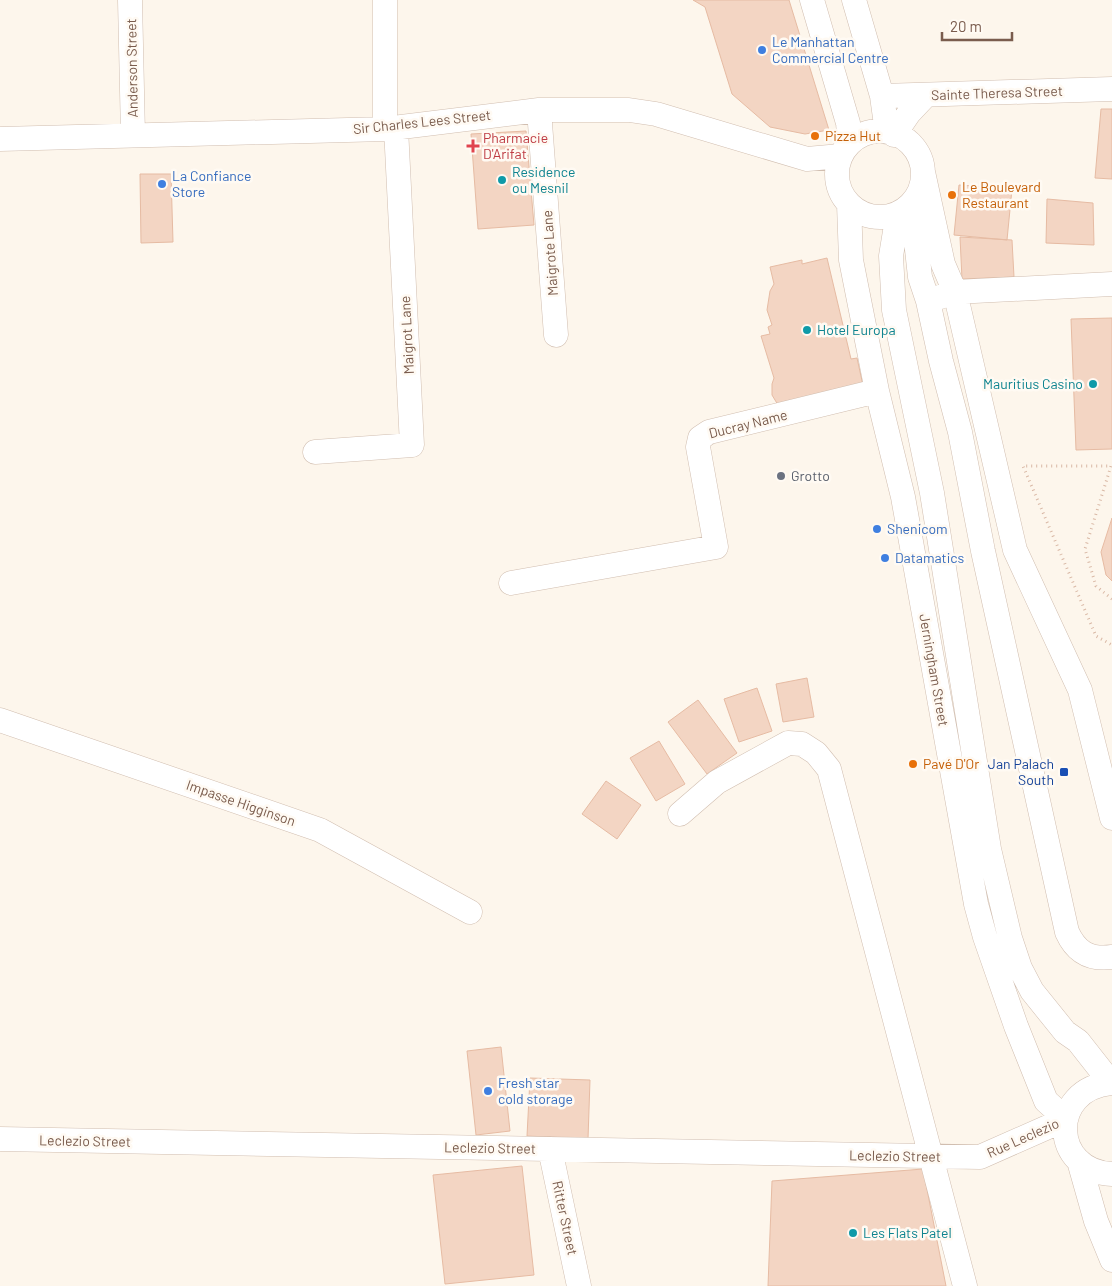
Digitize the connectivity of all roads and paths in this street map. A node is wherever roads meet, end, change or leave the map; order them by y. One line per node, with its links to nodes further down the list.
1 (130, 0): 11 (street, Anderson Street)
2 (385, 0): 9 (street)
3 (812, 0): 13 (street)
4 (854, 0): 7 (street)
5 (1112, 89): 6 (street, Sainte Theresa Street)
6 (926, 95): 7 (street, Sainte Theresa Street); 10 (street)
7 (882, 96): 10 (street)
8 (539, 110): 9 (street, Sir Charles Lees Street); 14 (street, Sir Charles Lees Street); 21 (street, Maigrote Lane)
9 (391, 128): 11 (street, Sir Charles Lees Street); 23 (street, Maigrot Lane)
10 (891, 134): 13 (street); 15 (street)
11 (133, 136): 12 (street, Sir Charles Lees Street)
12 (0, 140)
13 (846, 149): 14 (street, Sir Charles Lees Street); 16 (street)
14 (807, 159): 16 (street, Sir Charles Lees Street)
15 (923, 172): 17 (street); 19 (street)
16 (844, 195): 17 (street); 22 (street, Jerningham Street)
17 (905, 208): 20 (street); 32 (street, Jerningham Street)
18 (1112, 284): 19 (street)
19 (955, 292): 20 (street); 29 (street)
20 (928, 301): 31 (street)
21 (556, 335)
22 (877, 391): 24 (street, Ducray Name); 33 (street, Jerningham Street)
23 (315, 452)
24 (511, 583)
25 (1112, 600): 26 (path)
26 (1112, 645)
27 (0, 720): 30 (street, Impasse Higginson)
28 (680, 814): 36 (street)
29 (1112, 818)
30 (470, 912)
31 (1112, 957)
32 (1112, 1082): 33 (street)
33 (1066, 1119): 37 (street, Rue Leclezio); 38 (street)
34 (0, 1139): 35 (street, Leclezio Street)
35 (550, 1149): 36 (street, Leclezio Street); 41 (street, Ritter Street)
36 (930, 1156): 37 (street, Leclezio Street); 42 (street)
37 (980, 1157)
38 (1079, 1161): 39 (street); 40 (street)
39 (1112, 1174)
40 (1112, 1260)
41 (579, 1286)
42 (964, 1286)

